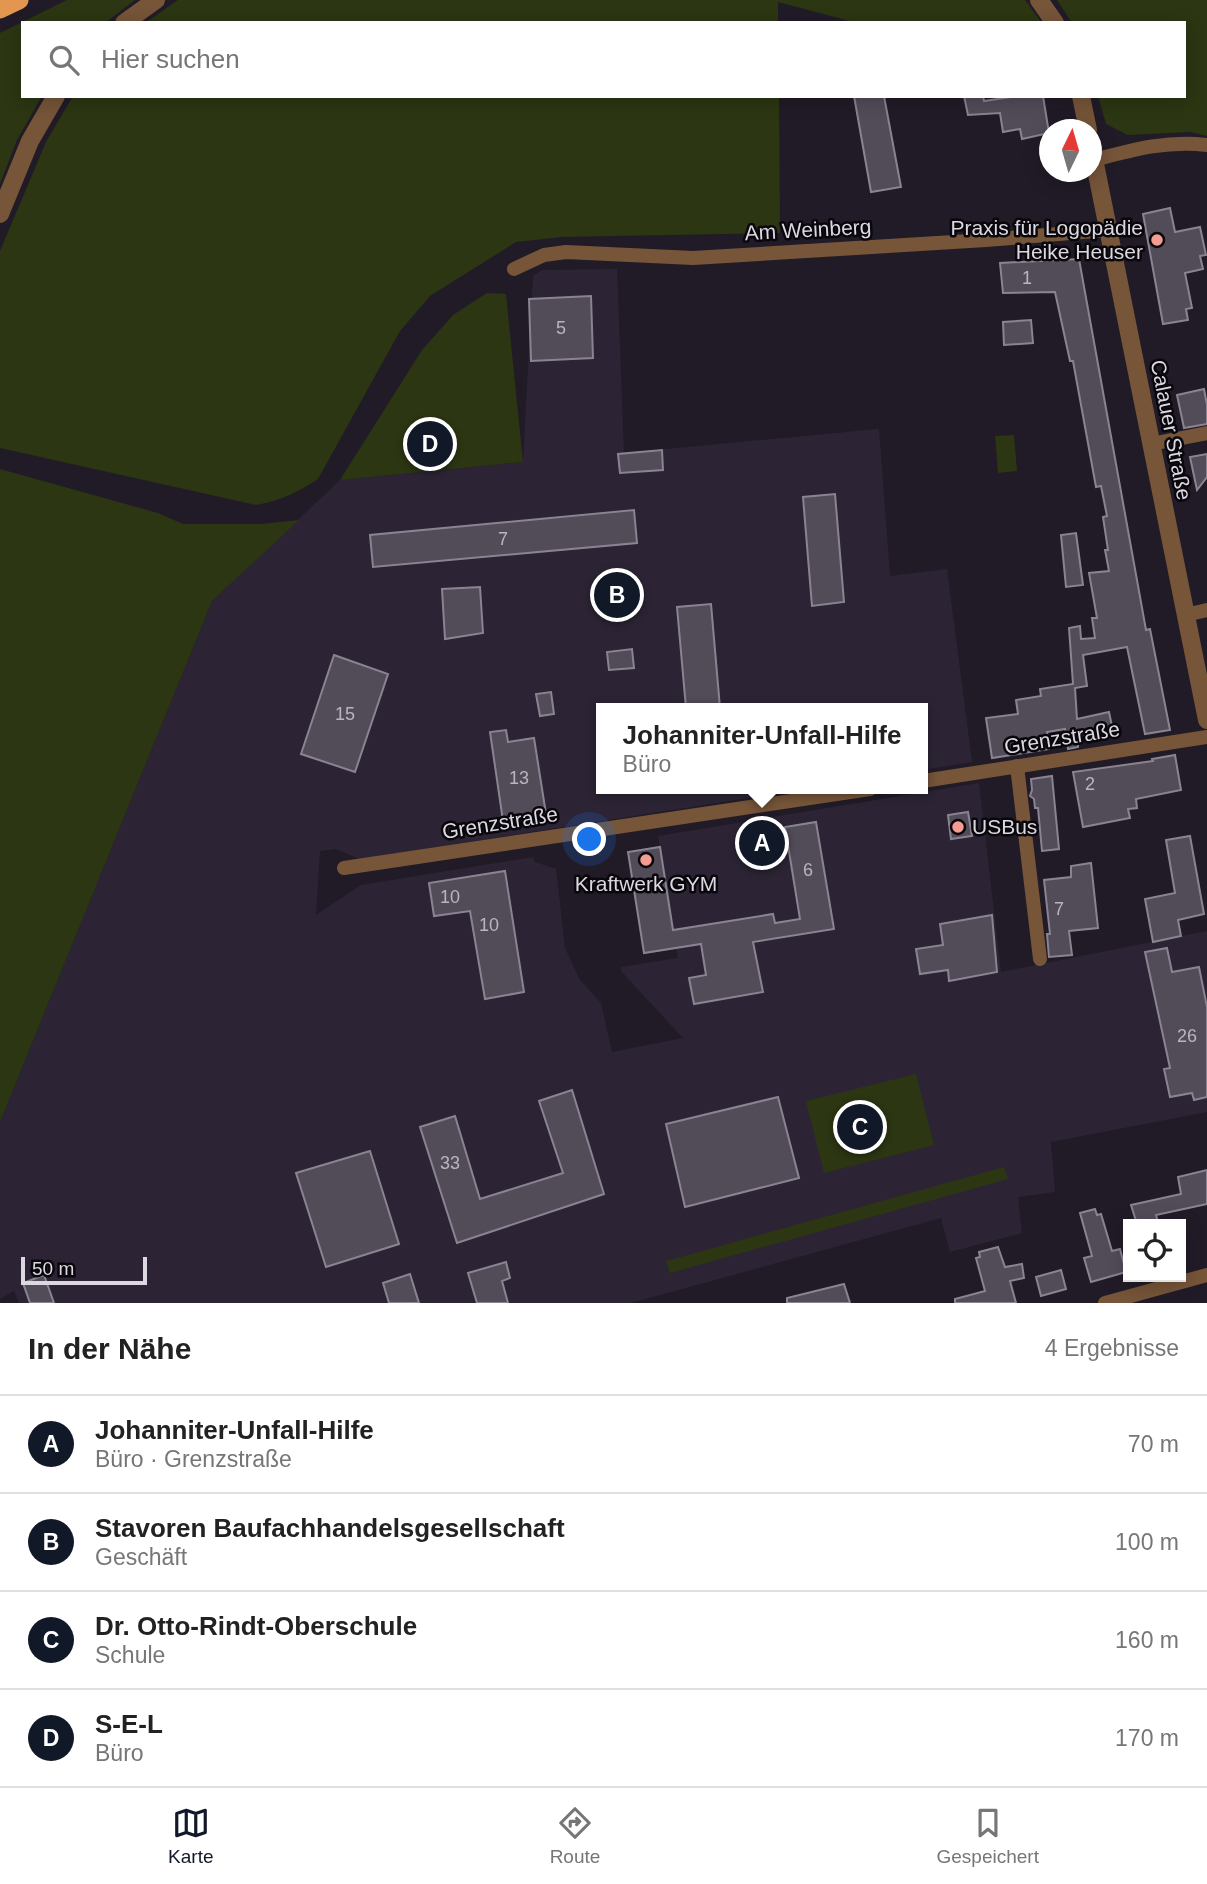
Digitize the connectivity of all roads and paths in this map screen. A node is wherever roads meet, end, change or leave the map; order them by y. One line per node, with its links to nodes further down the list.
1 (19, 0): 4 (highway)
2 (156, 0): 5 (street)
3 (1039, 0): 6 (street)
4 (0, 9)
5 (127, 21)
6 (1054, 21)
7 (55, 98): 13 (street)
8 (1081, 98): 9 (street)
9 (1086, 119)
10 (1207, 145): 11 (street)
11 (1102, 153)
12 (1098, 182): 14 (street, Calauer Straße)
13 (0, 214)
14 (1107, 230): 15 (street, Am Weinberg); 17 (street, Calauer Straße)
15 (514, 269)
16 (1207, 433): 17 (street)
17 (1151, 444): 19 (street, Calauer Straße)
18 (1207, 610): 19 (street)
19 (1185, 615): 20 (street, Calauer Straße)
20 (1207, 720)
21 (1207, 737): 22 (street, Grenzstraße)
22 (1017, 766): 23 (street, Grenzstraße); 26 (street)
23 (928, 780)
24 (837, 794): 25 (street, Grenzstraße)
25 (344, 868)
26 (1040, 959)
27 (1207, 1275): 28 (street)
28 (1105, 1303)

